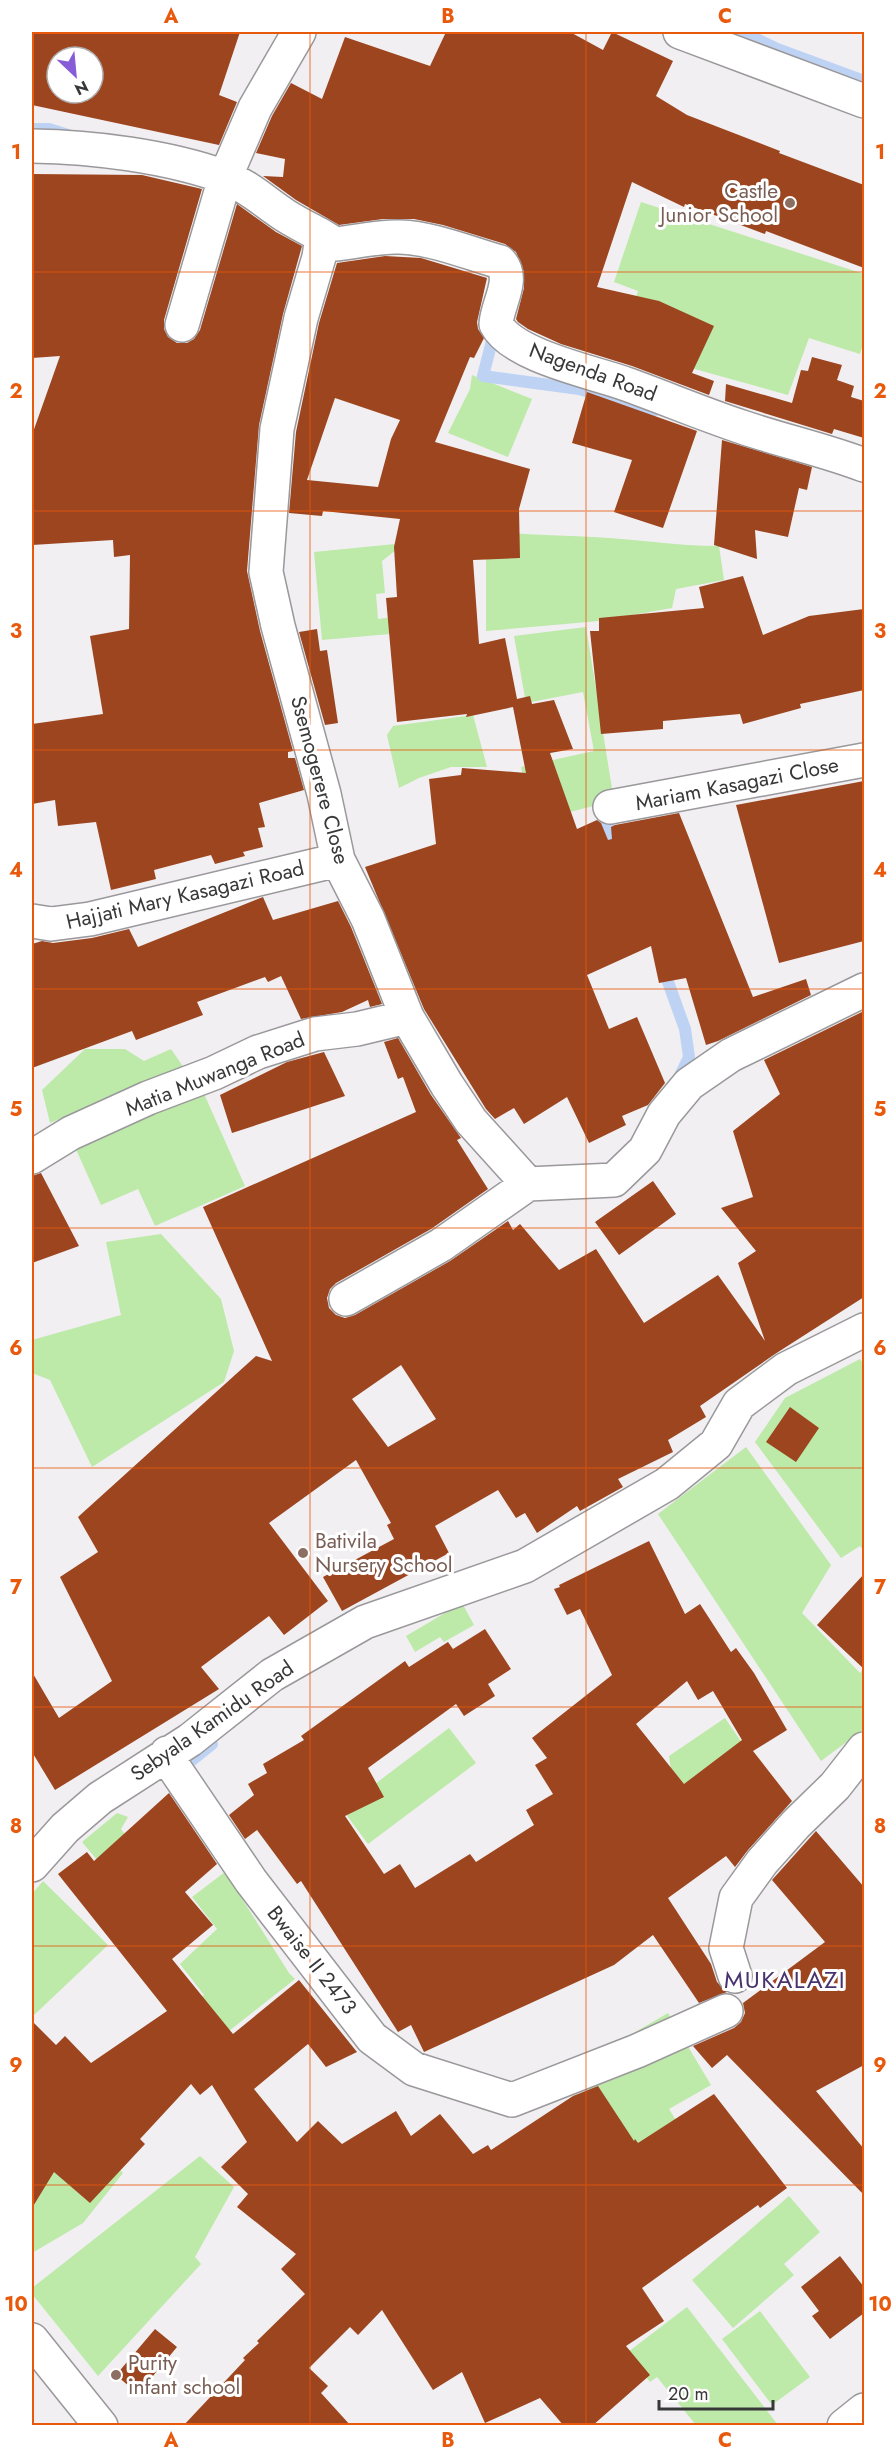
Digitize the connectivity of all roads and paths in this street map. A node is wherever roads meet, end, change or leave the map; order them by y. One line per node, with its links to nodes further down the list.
1 (299, 32): 5 (street)
2 (680, 32): 3 (street)
3 (864, 101)
4 (32, 146): 5 (street)
5 (225, 178): 6 (street); 7 (street)
6 (322, 236): 8 (street, Nagenda Road); 11 (street, Ssemogerere Close)
7 (182, 325)
8 (864, 465)
9 (864, 760): 10 (street, Mariam Kasagazi Close)
10 (610, 807)
11 (338, 860): 12 (street, Hajjati Mary Kasagazi Road); 14 (street, Ssemogerere Close)
12 (32, 921)
13 (864, 990): 16 (street)
14 (407, 1017): 15 (street, Matia Muwanga Road); 16 (street, Ssemogerere Close)
15 (32, 1157)
16 (528, 1184): 17 (street)
17 (346, 1299)
18 (864, 1330): 20 (street, Sebyala Kamidu Road)
19 (864, 1749): 22 (street)
20 (167, 1753): 21 (street, Sebyala Kamidu Road); 23 (street, Bwaise II 2473)
21 (32, 1865)
22 (735, 1976)
23 (726, 2011)
24 (32, 2340): 26 (street)
25 (864, 2410): 27 (street)
26 (101, 2426)
27 (844, 2426)

